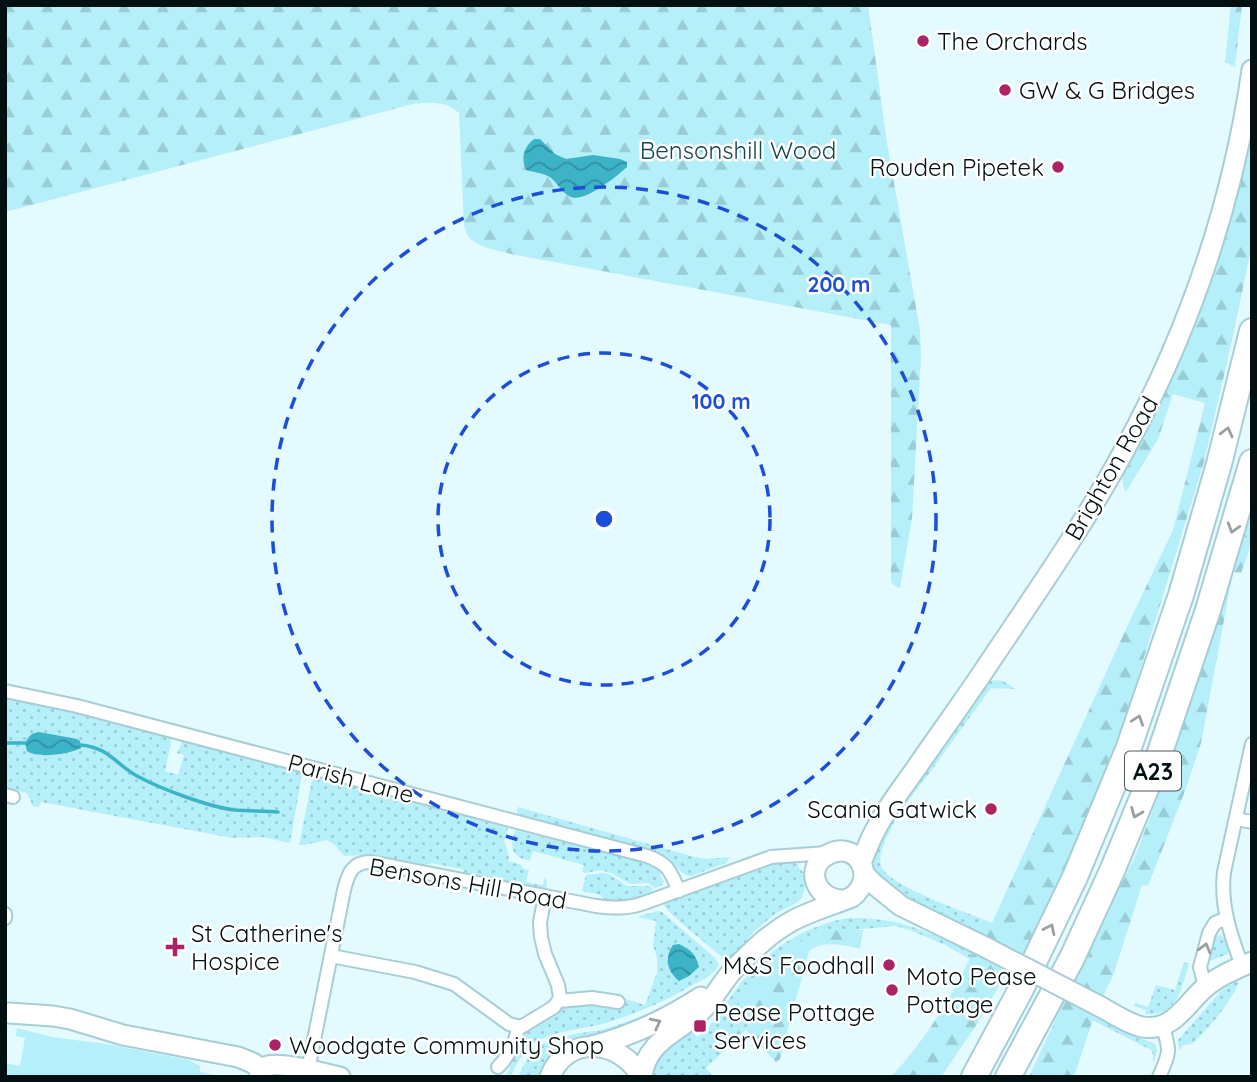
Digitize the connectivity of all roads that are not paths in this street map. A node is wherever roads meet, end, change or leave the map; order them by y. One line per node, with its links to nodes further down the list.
1 (1252, 70): 8 (street, Brighton Road)
2 (1252, 331): 23 (highway, A23, one-way to 2)
3 (1252, 462): 33 (highway, A23, one-way to 33)
4 (5, 691): 13 (street, Parish Lane)
5 (1252, 744): 6 (street)
6 (1236, 819): 7 (street); 17 (street)
7 (1252, 822)
8 (878, 824): 9 (street, Brighton Road); 11 (street, Brighton Road)
9 (835, 852): 10 (street, Bensons Hill Road); 11 (street); 12 (street)
10 (784, 856): 12 (street); 13 (street, Bensons Hill Road)
11 (863, 868): 15 (street); 16 (street)
12 (816, 881): 15 (street); 18 (street)
13 (679, 891): 14 (street, Bensons Hill Road)
14 (545, 896): 19 (street, Bensons Hill Road); 24 (street)
15 (848, 899): 16 (street); 18 (street)
16 (901, 906): 27 (street, bridge)
17 (1227, 918): 20 (street); 22 (street, one-way to 17)
18 (792, 921): 21 (street)
19 (331, 956): 28 (street); 31 (street, Bensons Hill Road)
20 (1247, 964): 22 (street)
21 (730, 974): 29 (street, one-way to 21); 36 (street)
22 (1205, 987): 27 (street)
23 (1020, 991): 37 (highway, A23); 38 (highway)
24 (559, 1001): 25 (street); 28 (street)
25 (618, 1002)
26 (7, 1012): 32 (street)
27 (1162, 1025): 39 (street)
28 (518, 1027): 30 (street)
29 (592, 1046): 35 (street); 36 (street)
30 (498, 1067)
31 (308, 1070): 32 (street); 34 (street)
32 (260, 1073)
33 (1011, 1073)
34 (340, 1077)
35 (550, 1077)
36 (641, 1077)
37 (954, 1077)
38 (974, 1077)
39 (1159, 1077)

